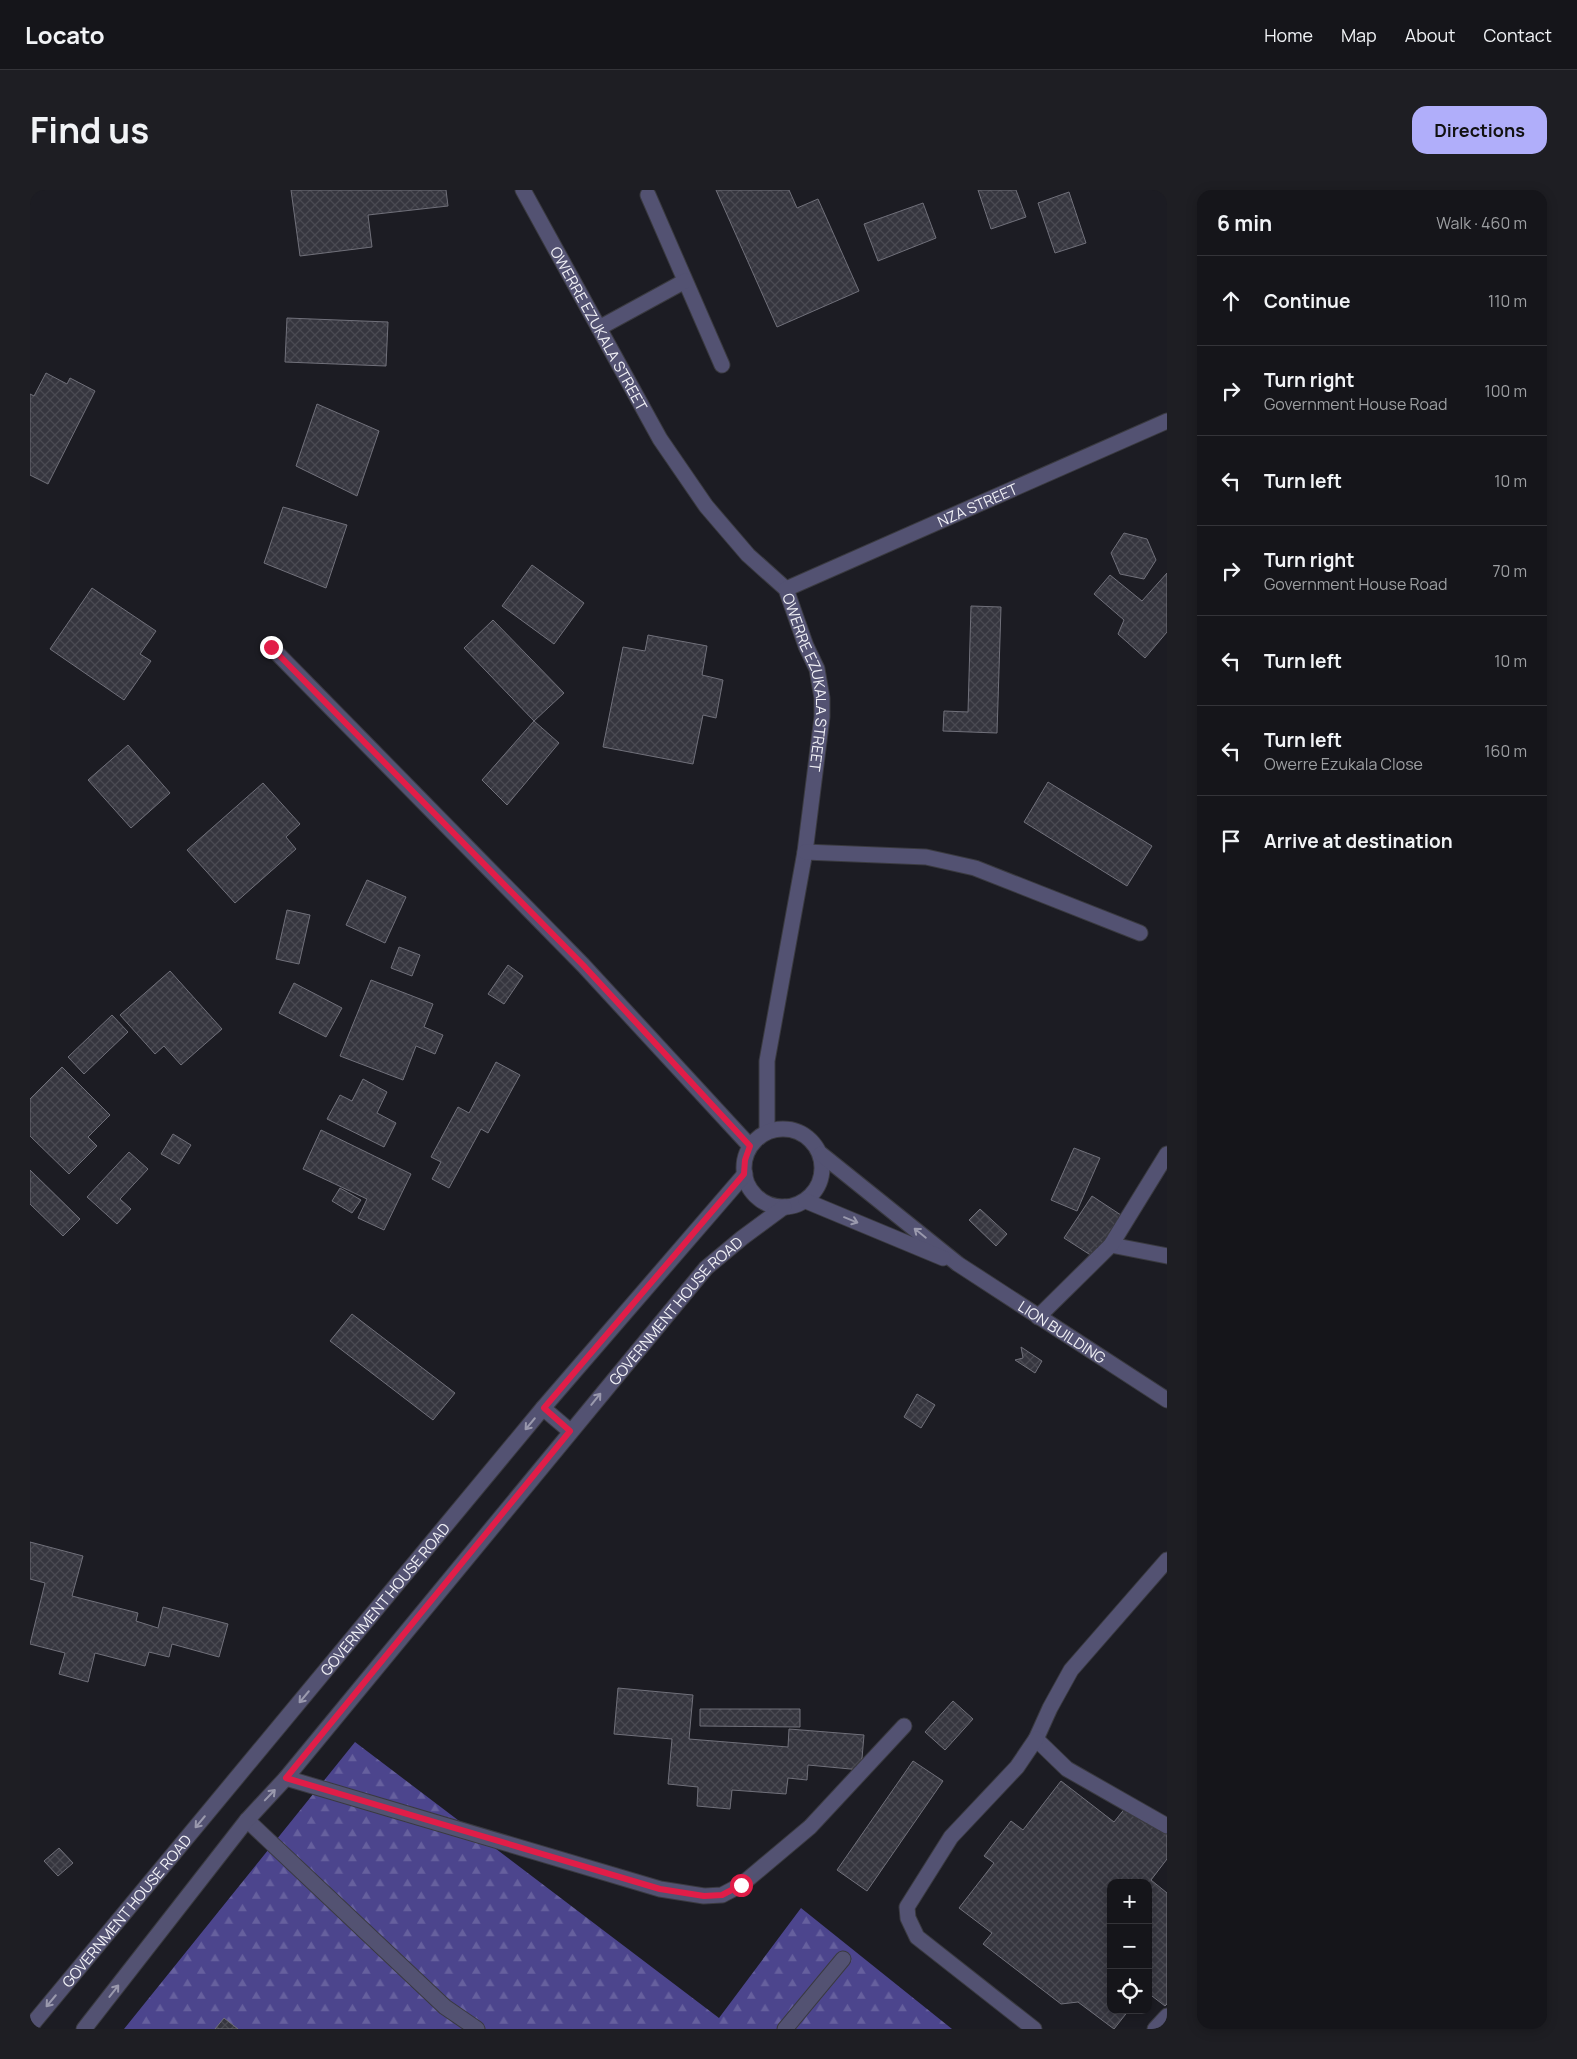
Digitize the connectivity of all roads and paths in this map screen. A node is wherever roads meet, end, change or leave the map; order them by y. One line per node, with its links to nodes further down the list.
1 (523, 190): 4 (street, OWERRE EZUKALA STREET)
2 (648, 196): 3 (street)
3 (685, 281): 4 (street); 5 (street)
4 (599, 328): 7 (street, OWERRE EZUKALA STREET)
5 (722, 365)
6 (1167, 421): 7 (street, NZA STREET)
7 (786, 589): 9 (street, OWERRE EZUKALA STREET)
8 (271, 647): 12 (street)
9 (805, 852): 10 (street); 11 (street, OWERRE EZUKALA STREET)
10 (1140, 933)
11 (766, 1132): 12 (street); 13 (street)
12 (750, 1146): 15 (street)
13 (822, 1154): 16 (street); 20 (street, LION BUILDING, one-way to 13)
14 (1167, 1154): 18 (street)
15 (744, 1174): 17 (street); 23 (street, GOVERNMENT HOUSE ROAD)
16 (806, 1201): 17 (street); 20 (street, LION BUILDING, one-way to 20)
17 (784, 1207): 24 (street, GOVERNMENT HOUSE ROAD, one-way to 17)
18 (1111, 1245): 19 (street); 21 (street)
19 (1167, 1256)
20 (958, 1264): 21 (street, LION BUILDING)
21 (1038, 1317): 22 (street, LION BUILDING)
22 (1167, 1400)
23 (544, 1408): 24 (street); 33 (street, GOVERNMENT HOUSE ROAD, one-way to 33)
24 (570, 1431): 28 (street, GOVERNMENT HOUSE ROAD)
25 (1167, 1560): 27 (street)
26 (904, 1726): 28 (street)
27 (1036, 1739): 30 (street); 37 (street)
28 (286, 1778): 29 (street, GOVERNMENT HOUSE ROAD, one-way to 28)
29 (247, 1820): 34 (street, GOVERNMENT HOUSE ROAD, one-way to 29); 35 (street)
30 (1167, 1826)
31 (843, 1959): 36 (street)
32 (1167, 2016): 38 (street)
33 (30, 2027)
34 (84, 2029)
35 (477, 2029)
36 (785, 2029)
37 (1034, 2029)
38 (1155, 2029)

